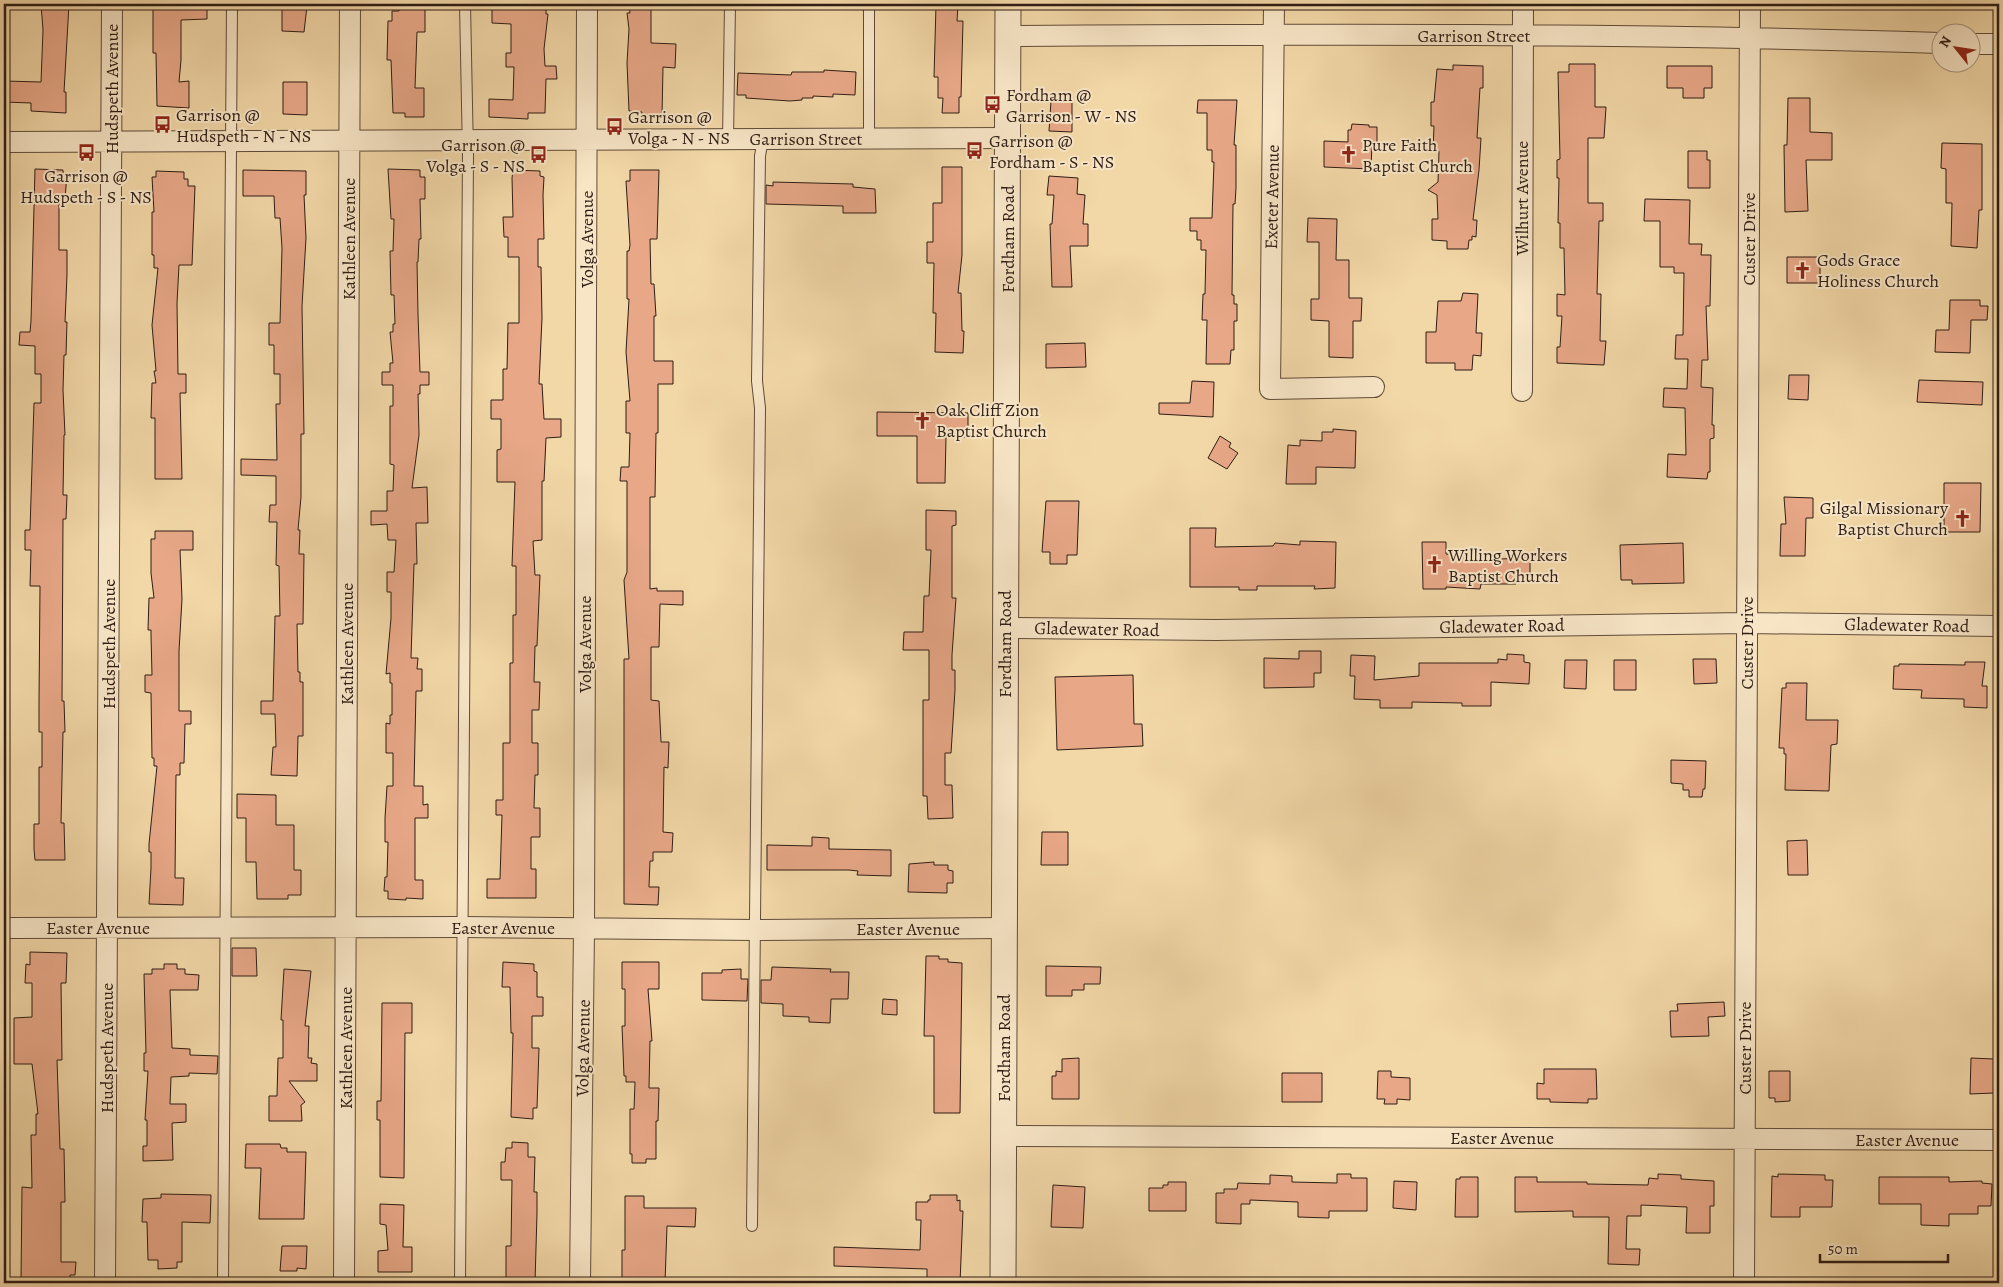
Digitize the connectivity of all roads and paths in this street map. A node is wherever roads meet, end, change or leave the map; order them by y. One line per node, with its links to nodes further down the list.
1 (112, 4): 28 (street, Hudspeth Avenue)
2 (232, 4): 25 (lane)
3 (350, 4): 22 (street, Kathleen Avenue)
4 (466, 4): 23 (lane)
5 (587, 4): 26 (street, Volga Avenue)
6 (730, 4): 24 (lane)
7 (870, 4): 21 (lane)
8 (1008, 4): 13 (street, Fordham Road)
9 (1274, 4): 12 (street, Exeter Avenue)
10 (1523, 4): 14 (street, Wilhurt Avenue)
11 (1750, 4): 15 (street, Custer Drive)
12 (1274, 34): 13 (street, Garrison Street); 14 (street, Garrison Street); 29 (street, Exeter Avenue)
13 (1008, 36): 19 (street, Fordham Road)
14 (1523, 36): 15 (street, Garrison Street); 30 (street, Wilhurt Avenue)
15 (1751, 37): 16 (street, Garrison Street); 31 (street, Custer Drive)
16 (1930, 43)
17 (1980, 44): 18 (street)
18 (1999, 44)
19 (1008, 138): 21 (street, Garrison Street); 33 (street, Fordham Road)
20 (762, 139): 21 (street, Garrison Street); 24 (street, Garrison Street); 41 (lane)
21 (869, 139)
22 (349, 140): 23 (street, Garrison Street); 25 (street, Garrison Street); 36 (street, Kathleen Avenue)
23 (468, 140): 26 (street, Garrison Street); 37 (lane)
24 (728, 140): 26 (street, Garrison Street)
25 (231, 141): 28 (street, Garrison Street); 39 (lane)
26 (587, 141): 40 (street, Volga Avenue)
27 (4, 142): 28 (street, Garrison Street)
28 (112, 142): 35 (street, Hudspeth Avenue)
29 (1374, 387)
30 (1522, 391)
31 (1747, 624): 32 (street, Gladewater Road); 33 (street, Gladewater Road); 43 (street, Custer Drive)
32 (1999, 626)
33 (1005, 628): 38 (street, Fordham Road)
34 (4, 928): 35 (street, Easter Avenue)
35 (107, 928): 39 (street, Easter Avenue); 46 (street, Hudspeth Avenue)
36 (346, 928): 37 (street, Easter Avenue); 39 (street, Easter Avenue); 48 (street, Kathleen Avenue)
37 (463, 928): 40 (street, Easter Avenue); 49 (lane)
38 (1003, 928): 41 (street, Easter Avenue); 42 (street, Fordham Road)
39 (227, 929): 47 (lane)
40 (584, 929): 41 (street, Easter Avenue); 50 (street, Volga Avenue)
41 (755, 930): 45 (lane)
42 (1004, 1136): 43 (street, Easter Avenue); 51 (street, Fordham Road)
43 (1744, 1140): 44 (street, Easter Avenue); 52 (street, Custer Drive)
44 (1999, 1140)
45 (752, 1226)
46 (105, 1283)
47 (223, 1283)
48 (344, 1283)
49 (460, 1283)
50 (580, 1283)
51 (1003, 1283)
52 (1744, 1283)

